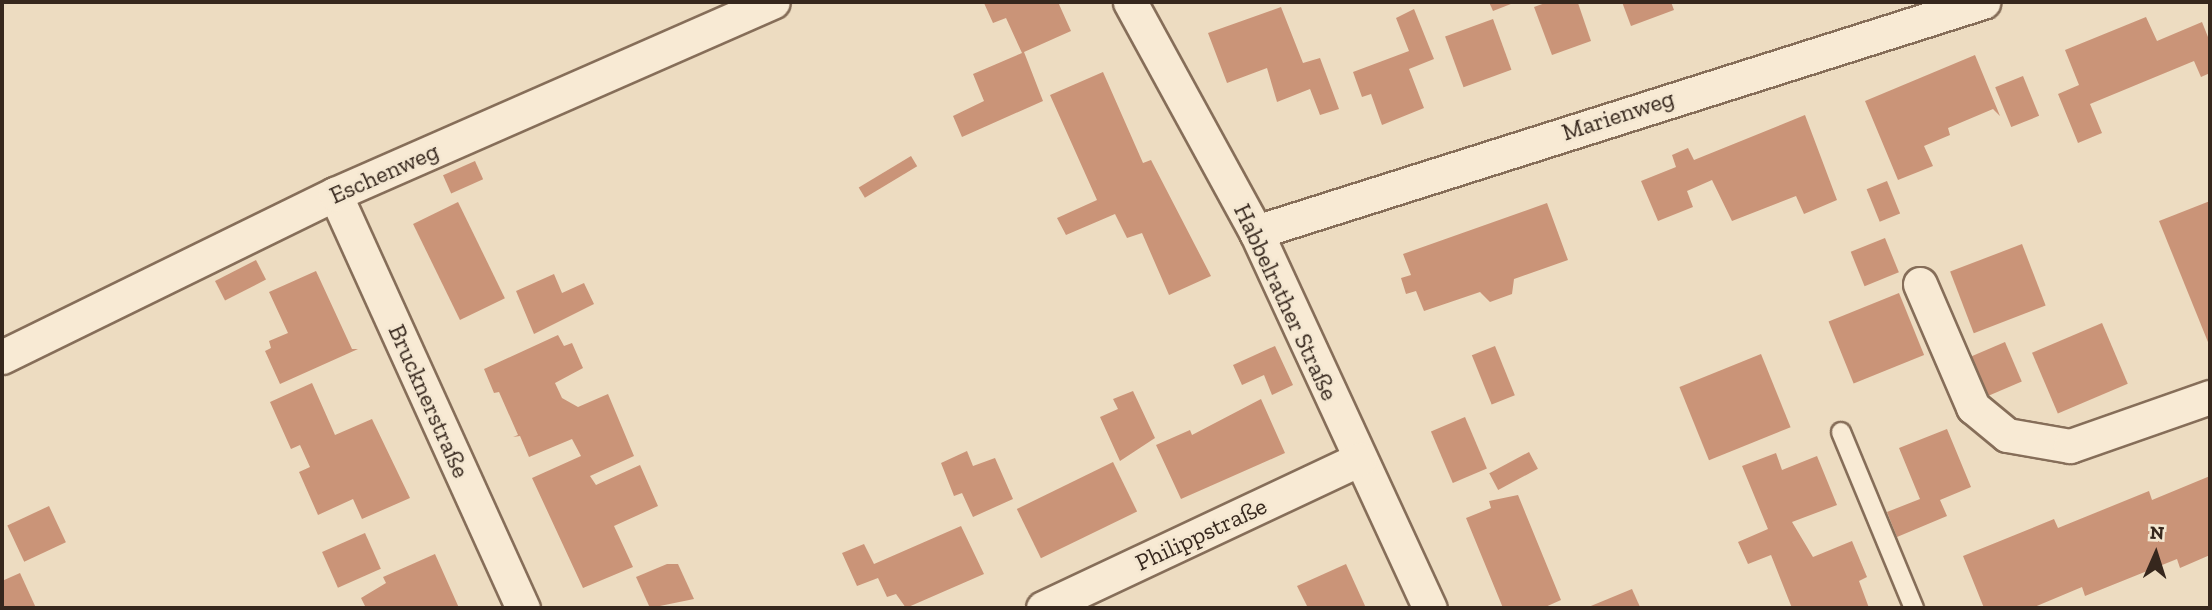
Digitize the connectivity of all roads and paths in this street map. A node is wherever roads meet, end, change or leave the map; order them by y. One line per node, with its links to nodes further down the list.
1 (772, 2): 4 (street, Eschenweg)
2 (1130, 2): 5 (street, Habbelrather Straße)
3 (1983, 2): 5 (street, Marienweg)
4 (335, 194): 7 (street, Eschenweg); 11 (street, Brucknerstraße)
5 (1256, 232): 10 (street, Habbelrather Straße)
6 (1920, 284): 8 (street)
7 (2, 357)
8 (2210, 397)
9 (1841, 432): 14 (lane)
10 (1360, 459): 12 (street, Philippstraße); 13 (street, Habbelrather Straße)
11 (523, 608)
12 (1043, 608)
13 (1430, 608)
14 (1914, 608)

